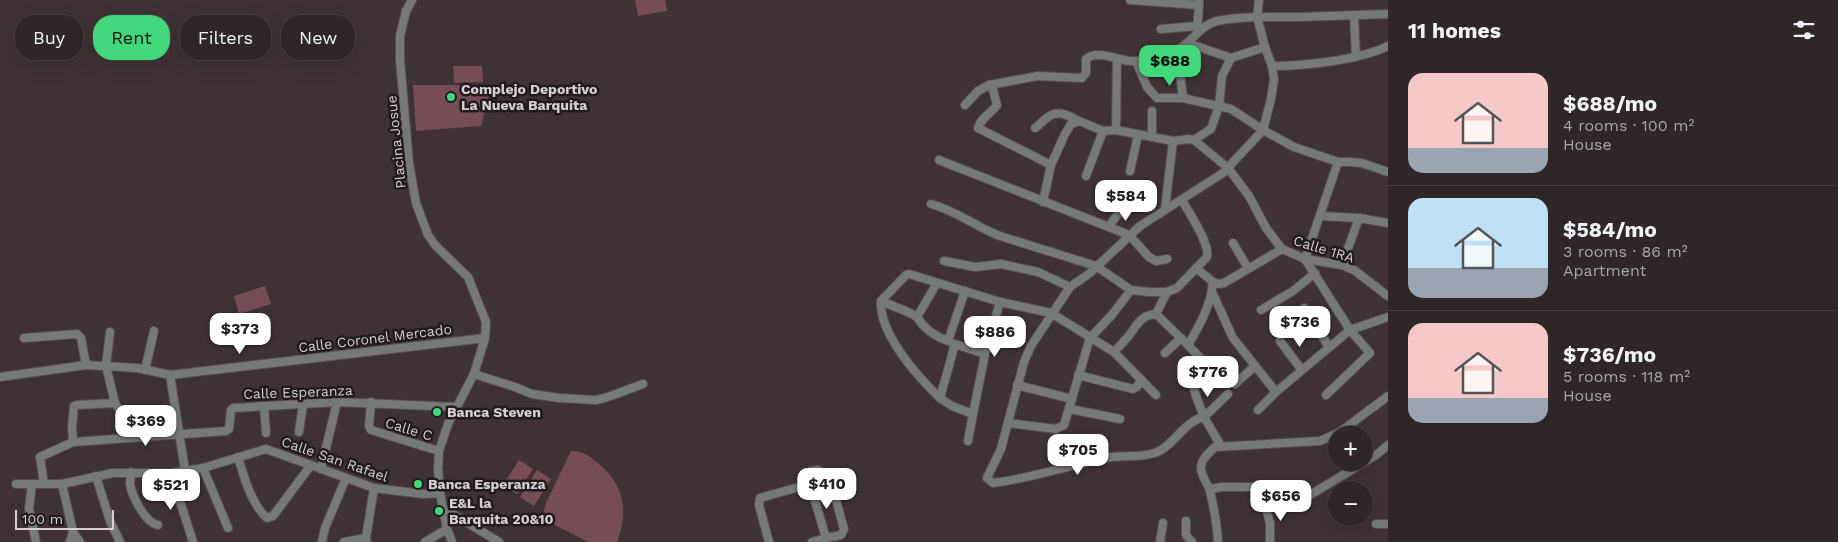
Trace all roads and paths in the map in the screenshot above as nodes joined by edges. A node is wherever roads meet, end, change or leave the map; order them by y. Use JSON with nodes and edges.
{"nodes":[{"id":1,"x":412,"y":0,"type":"edge"},
{"id":2,"x":1130,"y":0,"type":"edge"},
{"id":3,"x":1259,"y":0,"type":"edge"},
{"id":4,"x":1199,"y":3,"type":"edge"},
{"id":5,"x":1354,"y":15,"type":"junction"},
{"id":6,"x":1388,"y":15,"type":"edge"},
{"id":7,"x":1257,"y":17,"type":"junction"},
{"id":8,"x":1388,"y":21,"type":"edge"},
{"id":9,"x":1160,"y":29,"type":"dead end"},
{"id":10,"x":1197,"y":30,"type":"junction"},
{"id":11,"x":1187,"y":43,"type":"junction"},
{"id":12,"x":1388,"y":46,"type":"edge"},
{"id":13,"x":1265,"y":47,"type":"junction"},
{"id":14,"x":1356,"y":56,"type":"junction"},
{"id":15,"x":1231,"y":58,"type":"junction"},
{"id":16,"x":1117,"y":60,"type":"junction"},
{"id":17,"x":1136,"y":61,"type":"junction"},
{"id":18,"x":1272,"y":66,"type":"junction"},
{"id":19,"x":1180,"y":73,"type":"dead end"},
{"id":20,"x":989,"y":85,"type":"junction"},
{"id":21,"x":1183,"y":98,"type":"junction"},
{"id":22,"x":965,"y":106,"type":"dead end"},
{"id":23,"x":1218,"y":106,"type":"junction"},
{"id":24,"x":1152,"y":111,"type":"dead end"},
{"id":25,"x":1079,"y":121,"type":"junction"},
{"id":26,"x":1035,"y":128,"type":"dead end"},
{"id":27,"x":1116,"y":130,"type":"junction"},
{"id":28,"x":1263,"y":130,"type":"junction"},
{"id":29,"x":1103,"y":131,"type":"junction"},
{"id":30,"x":1138,"y":135,"type":"junction"},
{"id":31,"x":1152,"y":137,"type":"junction"},
{"id":32,"x":1194,"y":140,"type":"junction"},
{"id":33,"x":1173,"y":141,"type":"junction"},
{"id":34,"x":939,"y":160,"type":"dead end"},
{"id":35,"x":1338,"y":162,"type":"junction"},
{"id":36,"x":1051,"y":165,"type":"junction"},
{"id":37,"x":1228,"y":168,"type":"junction"},
{"id":38,"x":1130,"y":171,"type":"dead end"},
{"id":39,"x":1388,"y":172,"type":"edge"},
{"id":40,"x":1086,"y":176,"type":"dead end"},
{"id":41,"x":1182,"y":200,"type":"junction"},
{"id":42,"x":1043,"y":202,"type":"junction"},
{"id":43,"x":931,"y":204,"type":"dead end"},
{"id":44,"x":1126,"y":204,"type":"dead end"},
{"id":45,"x":1165,"y":208,"type":"junction"},
{"id":46,"x":1321,"y":216,"type":"junction"},
{"id":47,"x":1359,"y":218,"type":"junction"},
{"id":48,"x":1388,"y":223,"type":"edge"},
{"id":49,"x":1108,"y":227,"type":"junction"},
{"id":50,"x":1129,"y":235,"type":"junction"},
{"id":51,"x":1233,"y":243,"type":"dead end"},
{"id":52,"x":1282,"y":248,"type":"junction"},
{"id":53,"x":1167,"y":259,"type":"dead end"},
{"id":54,"x":1305,"y":259,"type":"junction"},
{"id":55,"x":944,"y":261,"type":"dead end"},
{"id":56,"x":1342,"y":265,"type":"junction"},
{"id":57,"x":1096,"y":266,"type":"junction"},
{"id":58,"x":1196,"y":268,"type":"junction"},
{"id":59,"x":1248,"y":268,"type":"junction"},
{"id":60,"x":1315,"y":273,"type":"junction"},
{"id":61,"x":1213,"y":282,"type":"junction"},
{"id":62,"x":937,"y":283,"type":"junction"},
{"id":63,"x":1070,"y":286,"type":"junction"},
{"id":64,"x":1131,"y":290,"type":"junction"},
{"id":65,"x":965,"y":291,"type":"junction"},
{"id":66,"x":1167,"y":292,"type":"junction"},
{"id":67,"x":1212,"y":292,"type":"junction"},
{"id":68,"x":1388,"y":296,"type":"edge"},
{"id":69,"x":881,"y":301,"type":"junction"},
{"id":70,"x":1000,"y":302,"type":"junction"},
{"id":71,"x":1304,"y":308,"type":"dead end"},
{"id":72,"x":1261,"y":310,"type":"dead end"},
{"id":73,"x":1051,"y":313,"type":"junction"},
{"id":74,"x":1156,"y":314,"type":"junction"},
{"id":75,"x":917,"y":317,"type":"junction"},
{"id":76,"x":1388,"y":317,"type":"edge"},
{"id":77,"x":1350,"y":330,"type":"junction"},
{"id":78,"x":154,"y":331,"type":"dead end"},
{"id":79,"x":110,"y":332,"type":"dead end"},
{"id":80,"x":24,"y":338,"type":"dead end"},
{"id":81,"x":485,"y":338,"type":"junction"},
{"id":82,"x":1090,"y":338,"type":"junction"},
{"id":83,"x":1181,"y":338,"type":"junction"},
{"id":84,"x":1280,"y":341,"type":"dead end"},
{"id":85,"x":952,"y":343,"type":"junction"},
{"id":86,"x":1188,"y":345,"type":"junction"},
{"id":87,"x":1329,"y":347,"type":"junction"},
{"id":88,"x":1114,"y":352,"type":"junction"},
{"id":89,"x":1165,"y":353,"type":"dead end"},
{"id":90,"x":984,"y":354,"type":"junction"},
{"id":91,"x":1204,"y":362,"type":"dead end"},
{"id":92,"x":86,"y":365,"type":"junction"},
{"id":93,"x":106,"y":366,"type":"junction"},
{"id":94,"x":1255,"y":366,"type":"junction"},
{"id":95,"x":1301,"y":369,"type":"junction"},
{"id":96,"x":145,"y":370,"type":"junction"},
{"id":97,"x":474,"y":374,"type":"junction"},
{"id":98,"x":170,"y":375,"type":"junction"},
{"id":99,"x":1078,"y":375,"type":"junction"},
{"id":100,"x":0,"y":377,"type":"edge"},
{"id":101,"x":1141,"y":379,"type":"junction"},
{"id":102,"x":643,"y":384,"type":"dead end"},
{"id":103,"x":1235,"y":384,"type":"dead end"},
{"id":104,"x":1017,"y":385,"type":"junction"},
{"id":105,"x":1193,"y":385,"type":"dead end"},
{"id":106,"x":1276,"y":392,"type":"junction"},
{"id":107,"x":1228,"y":394,"type":"dead end"},
{"id":108,"x":1156,"y":395,"type":"dead end"},
{"id":109,"x":1326,"y":395,"type":"dead end"},
{"id":110,"x":1388,"y":396,"type":"edge"},
{"id":111,"x":940,"y":398,"type":"junction"},
{"id":112,"x":1072,"y":399,"type":"junction"},
{"id":113,"x":337,"y":402,"type":"junction"},
{"id":114,"x":371,"y":402,"type":"junction"},
{"id":115,"x":115,"y":403,"type":"junction"},
{"id":116,"x":303,"y":404,"type":"junction"},
{"id":117,"x":264,"y":406,"type":"junction"},
{"id":118,"x":457,"y":407,"type":"junction"},
{"id":119,"x":1070,"y":409,"type":"junction"},
{"id":120,"x":1258,"y":410,"type":"dead end"},
{"id":121,"x":973,"y":414,"type":"junction"},
{"id":122,"x":1204,"y":417,"type":"junction"},
{"id":123,"x":1120,"y":419,"type":"dead end"},
{"id":124,"x":1008,"y":423,"type":"junction"},
{"id":125,"x":298,"y":432,"type":"dead end"},
{"id":126,"x":266,"y":433,"type":"dead end"},
{"id":127,"x":179,"y":434,"type":"junction"},
{"id":128,"x":135,"y":436,"type":"junction"},
{"id":129,"x":968,"y":441,"type":"dead end"},
{"id":130,"x":73,"y":442,"type":"junction"},
{"id":131,"x":1388,"y":445,"type":"edge"},
{"id":132,"x":1221,"y":446,"type":"junction"},
{"id":133,"x":439,"y":451,"type":"junction"},
{"id":134,"x":238,"y":457,"type":"junction"},
{"id":135,"x":312,"y":465,"type":"junction"},
{"id":136,"x":202,"y":468,"type":"junction"},
{"id":137,"x":322,"y":469,"type":"junction"},
{"id":138,"x":185,"y":470,"type":"junction"},
{"id":139,"x":131,"y":472,"type":"junction"},
{"id":140,"x":171,"y":473,"type":"junction"},
{"id":141,"x":96,"y":476,"type":"junction"},
{"id":142,"x":346,"y":478,"type":"junction"},
{"id":143,"x":16,"y":484,"type":"dead end"},
{"id":144,"x":32,"y":484,"type":"junction"},
{"id":145,"x":44,"y":484,"type":"junction"},
{"id":146,"x":62,"y":484,"type":"junction"},
{"id":147,"x":810,"y":484,"type":"junction"},
{"id":148,"x":374,"y":488,"type":"junction"},
{"id":149,"x":1210,"y":489,"type":"junction"},
{"id":150,"x":440,"y":493,"type":"junction"},
{"id":151,"x":1265,"y":505,"type":"dead end"},
{"id":152,"x":443,"y":508,"type":"junction"},
{"id":153,"x":1186,"y":521,"type":"dead end"},
{"id":154,"x":1163,"y":524,"type":"dead end"},
{"id":155,"x":1376,"y":524,"type":"dead end"},
{"id":156,"x":1388,"y":524,"type":"edge"},
{"id":157,"x":158,"y":525,"type":"dead end"},
{"id":158,"x":228,"y":528,"type":"dead end"},
{"id":159,"x":447,"y":529,"type":"junction"},
{"id":160,"x":73,"y":532,"type":"junction"},
{"id":161,"x":826,"y":538,"type":"junction"},
{"id":162,"x":367,"y":540,"type":"edge"},
{"id":163,"x":36,"y":542,"type":"edge"},
{"id":164,"x":70,"y":542,"type":"edge"},
{"id":165,"x":80,"y":542,"type":"edge"},
{"id":166,"x":120,"y":542,"type":"edge"},
{"id":167,"x":193,"y":542,"type":"edge"},
{"id":168,"x":322,"y":542,"type":"edge"},
{"id":169,"x":344,"y":542,"type":"edge"},
{"id":170,"x":425,"y":542,"type":"edge"},
{"id":171,"x":452,"y":542,"type":"edge"},
{"id":172,"x":499,"y":542,"type":"edge"},
{"id":173,"x":769,"y":542,"type":"edge"},
{"id":174,"x":812,"y":542,"type":"edge"},
{"id":175,"x":1160,"y":542,"type":"edge"},
{"id":176,"x":1192,"y":542,"type":"edge"},
{"id":177,"x":1218,"y":542,"type":"edge"},
{"id":178,"x":1270,"y":542,"type":"edge"}],
"edges":[{"from":1,"to":81,"type":"street","name":"Placina Josue"},
{"from":2,"to":4,"type":"street"},
{"from":3,"to":7,"type":"street"},
{"from":4,"to":10,"type":"street"},
{"from":5,"to":6,"type":"street"},
{"from":5,"to":7,"type":"street"},
{"from":5,"to":14,"type":"street"},
{"from":6,"to":8,"type":"street"},
{"from":7,"to":10,"type":"street"},
{"from":7,"to":13,"type":"street"},
{"from":9,"to":10,"type":"street"},
{"from":10,"to":11,"type":"street"},
{"from":11,"to":15,"type":"street"},
{"from":11,"to":17,"type":"street"},
{"from":12,"to":14,"type":"street"},
{"from":13,"to":15,"type":"street"},
{"from":13,"to":18,"type":"street"},
{"from":14,"to":18,"type":"street"},
{"from":15,"to":23,"type":"street"},
{"from":16,"to":17,"type":"street"},
{"from":16,"to":20,"type":"street"},
{"from":16,"to":27,"type":"street"},
{"from":17,"to":21,"type":"street"},
{"from":18,"to":28,"type":"street"},
{"from":19,"to":21,"type":"street"},
{"from":20,"to":22,"type":"street"},
{"from":20,"to":36,"type":"street"},
{"from":21,"to":23,"type":"street"},
{"from":23,"to":28,"type":"street"},
{"from":23,"to":32,"type":"street"},
{"from":24,"to":31,"type":"street"},
{"from":25,"to":26,"type":"street"},
{"from":25,"to":29,"type":"street"},
{"from":25,"to":36,"type":"street"},
{"from":27,"to":29,"type":"street"},
{"from":27,"to":30,"type":"street"},
{"from":28,"to":35,"type":"street"},
{"from":28,"to":37,"type":"street"},
{"from":29,"to":40,"type":"street"},
{"from":30,"to":31,"type":"street"},
{"from":30,"to":38,"type":"street"},
{"from":31,"to":33,"type":"street"},
{"from":32,"to":33,"type":"street"},
{"from":32,"to":37,"type":"street","name":"Calle 1RA"},
{"from":33,"to":45,"type":"street"},
{"from":34,"to":42,"type":"street"},
{"from":35,"to":39,"type":"street"},
{"from":35,"to":46,"type":"street"},
{"from":36,"to":42,"type":"street"},
{"from":37,"to":41,"type":"street"},
{"from":37,"to":52,"type":"street","name":"Calle 1RA"},
{"from":41,"to":45,"type":"street"},
{"from":41,"to":58,"type":"street"},
{"from":42,"to":49,"type":"street"},
{"from":43,"to":57,"type":"street"},
{"from":44,"to":49,"type":"street"},
{"from":45,"to":50,"type":"street"},
{"from":46,"to":47,"type":"street"},
{"from":46,"to":54,"type":"street"},
{"from":47,"to":48,"type":"street"},
{"from":47,"to":56,"type":"street"},
{"from":49,"to":50,"type":"street"},
{"from":50,"to":53,"type":"street"},
{"from":50,"to":57,"type":"street"},
{"from":51,"to":59,"type":"street"},
{"from":52,"to":54,"type":"street","name":"Calle 1RA"},
{"from":52,"to":59,"type":"street"},
{"from":54,"to":56,"type":"street","name":"Calle 1RA"},
{"from":54,"to":60,"type":"street"},
{"from":55,"to":63,"type":"street"},
{"from":56,"to":68,"type":"street","name":"Calle 1RA"},
{"from":57,"to":63,"type":"street"},
{"from":57,"to":64,"type":"street"},
{"from":58,"to":61,"type":"street"},
{"from":58,"to":66,"type":"street"},
{"from":59,"to":61,"type":"street"},
{"from":60,"to":72,"type":"street"},
{"from":60,"to":77,"type":"street"},
{"from":61,"to":67,"type":"street"},
{"from":62,"to":65,"type":"street"},
{"from":62,"to":69,"type":"street"},
{"from":62,"to":75,"type":"street"},
{"from":63,"to":73,"type":"street"},
{"from":64,"to":66,"type":"street"},
{"from":64,"to":82,"type":"street"},
{"from":65,"to":70,"type":"street"},
{"from":65,"to":85,"type":"street"},
{"from":66,"to":74,"type":"street"},
{"from":67,"to":86,"type":"street"},
{"from":67,"to":94,"type":"street"},
{"from":69,"to":75,"type":"street"},
{"from":69,"to":111,"type":"street"},
{"from":70,"to":73,"type":"street"},
{"from":70,"to":90,"type":"street"},
{"from":71,"to":87,"type":"street"},
{"from":73,"to":82,"type":"street"},
{"from":73,"to":104,"type":"street"},
{"from":74,"to":83,"type":"street"},
{"from":74,"to":88,"type":"street"},
{"from":75,"to":85,"type":"street"},
{"from":76,"to":77,"type":"street"},
{"from":77,"to":87,"type":"street"},
{"from":77,"to":109,"type":"street"},
{"from":78,"to":96,"type":"street"},
{"from":79,"to":93,"type":"street"},
{"from":80,"to":92,"type":"street"},
{"from":81,"to":97,"type":"street","name":"Placina Josue"},
{"from":81,"to":98,"type":"street","name":"Calle Coronel Mercado"},
{"from":82,"to":88,"type":"street"},
{"from":82,"to":99,"type":"street"},
{"from":83,"to":86,"type":"street"},
{"from":83,"to":89,"type":"street"},
{"from":84,"to":95,"type":"street"},
{"from":85,"to":90,"type":"street"},
{"from":85,"to":111,"type":"street"},
{"from":86,"to":91,"type":"street"},
{"from":87,"to":95,"type":"street"},
{"from":88,"to":101,"type":"street"},
{"from":90,"to":121,"type":"street"},
{"from":92,"to":93,"type":"street","name":"Calle Coronel Mercado"},
{"from":92,"to":100,"type":"street","name":"Calle Coronel Mercado"},
{"from":93,"to":96,"type":"street","name":"Calle Coronel Mercado"},
{"from":93,"to":115,"type":"street"},
{"from":94,"to":103,"type":"street"},
{"from":94,"to":106,"type":"street"},
{"from":95,"to":106,"type":"street"},
{"from":96,"to":98,"type":"street","name":"Calle Coronel Mercado"},
{"from":97,"to":102,"type":"street"},
{"from":97,"to":118,"type":"street","name":"Placina Josue"},
{"from":98,"to":127,"type":"street"},
{"from":99,"to":101,"type":"street"},
{"from":99,"to":112,"type":"street"},
{"from":101,"to":108,"type":"street"},
{"from":104,"to":112,"type":"street"},
{"from":104,"to":124,"type":"street"},
{"from":105,"to":122,"type":"street"},
{"from":106,"to":120,"type":"street"},
{"from":107,"to":122,"type":"street"},
{"from":110,"to":132,"type":"street"},
{"from":111,"to":121,"type":"street"},
{"from":112,"to":119,"type":"street"},
{"from":113,"to":114,"type":"street","name":"Calle Esperanza"},
{"from":113,"to":116,"type":"street","name":"Calle Esperanza"},
{"from":113,"to":137,"type":"street"},
{"from":114,"to":118,"type":"street","name":"Calle Esperanza"},
{"from":114,"to":133,"type":"street","name":"Calle C"},
{"from":115,"to":128,"type":"street"},
{"from":115,"to":130,"type":"street"},
{"from":116,"to":117,"type":"street","name":"Calle Esperanza"},
{"from":116,"to":125,"type":"street"},
{"from":117,"to":126,"type":"street"},
{"from":117,"to":127,"type":"street","name":"Calle Esperanza"},
{"from":118,"to":133,"type":"street","name":"Placina Josue"},
{"from":119,"to":123,"type":"street"},
{"from":119,"to":124,"type":"street"},
{"from":121,"to":129,"type":"street"},
{"from":122,"to":124,"type":"street"},
{"from":122,"to":132,"type":"street"},
{"from":127,"to":128,"type":"street","name":"Calle Esperanza"},
{"from":127,"to":138,"type":"street"},
{"from":128,"to":130,"type":"street","name":"Calle Esperanza"},
{"from":130,"to":145,"type":"street","name":"Calle Esperanza"},
{"from":131,"to":149,"type":"street"},
{"from":132,"to":149,"type":"street"},
{"from":133,"to":150,"type":"street","name":"Placina Josue"},
{"from":134,"to":135,"type":"street","name":"Calle San Rafael"},
{"from":134,"to":135,"type":"street"},
{"from":134,"to":136,"type":"street","name":"Calle San Rafael"},
{"from":135,"to":137,"type":"street","name":"Calle San Rafael"},
{"from":136,"to":138,"type":"street","name":"Calle San Rafael"},
{"from":136,"to":158,"type":"street"},
{"from":137,"to":142,"type":"street","name":"Calle San Rafael"},
{"from":138,"to":140,"type":"street","name":"Calle San Rafael"},
{"from":139,"to":140,"type":"street","name":"Calle San Rafael"},
{"from":139,"to":141,"type":"street","name":"Calle San Rafael"},
{"from":139,"to":157,"type":"street"},
{"from":140,"to":167,"type":"street"},
{"from":141,"to":146,"type":"street","name":"Calle San Rafael"},
{"from":141,"to":166,"type":"street"},
{"from":142,"to":148,"type":"street","name":"Calle San Rafael"},
{"from":142,"to":168,"type":"street"},
{"from":143,"to":144,"type":"street","name":"Calle San Rafael"},
{"from":144,"to":145,"type":"street","name":"Calle San Rafael"},
{"from":144,"to":163,"type":"street"},
{"from":145,"to":146,"type":"street","name":"Calle San Rafael"},
{"from":146,"to":160,"type":"street"},
{"from":147,"to":161,"type":"street"},
{"from":147,"to":161,"type":"street"},
{"from":147,"to":173,"type":"street"},
{"from":148,"to":150,"type":"street","name":"Calle San Rafael"},
{"from":148,"to":162,"type":"street"},
{"from":149,"to":177,"type":"street"},
{"from":150,"to":152,"type":"street","name":"Placina Josue"},
{"from":151,"to":178,"type":"street"},
{"from":152,"to":159,"type":"street","name":"Placina Josue"},
{"from":152,"to":172,"type":"street"},
{"from":153,"to":176,"type":"street"},
{"from":154,"to":175,"type":"street"},
{"from":155,"to":156,"type":"street"},
{"from":159,"to":170,"type":"street"},
{"from":159,"to":171,"type":"street","name":"Placina Josue"},
{"from":160,"to":164,"type":"street"},
{"from":160,"to":165,"type":"street"},
{"from":161,"to":174,"type":"street"},
{"from":162,"to":169,"type":"street"}]}
